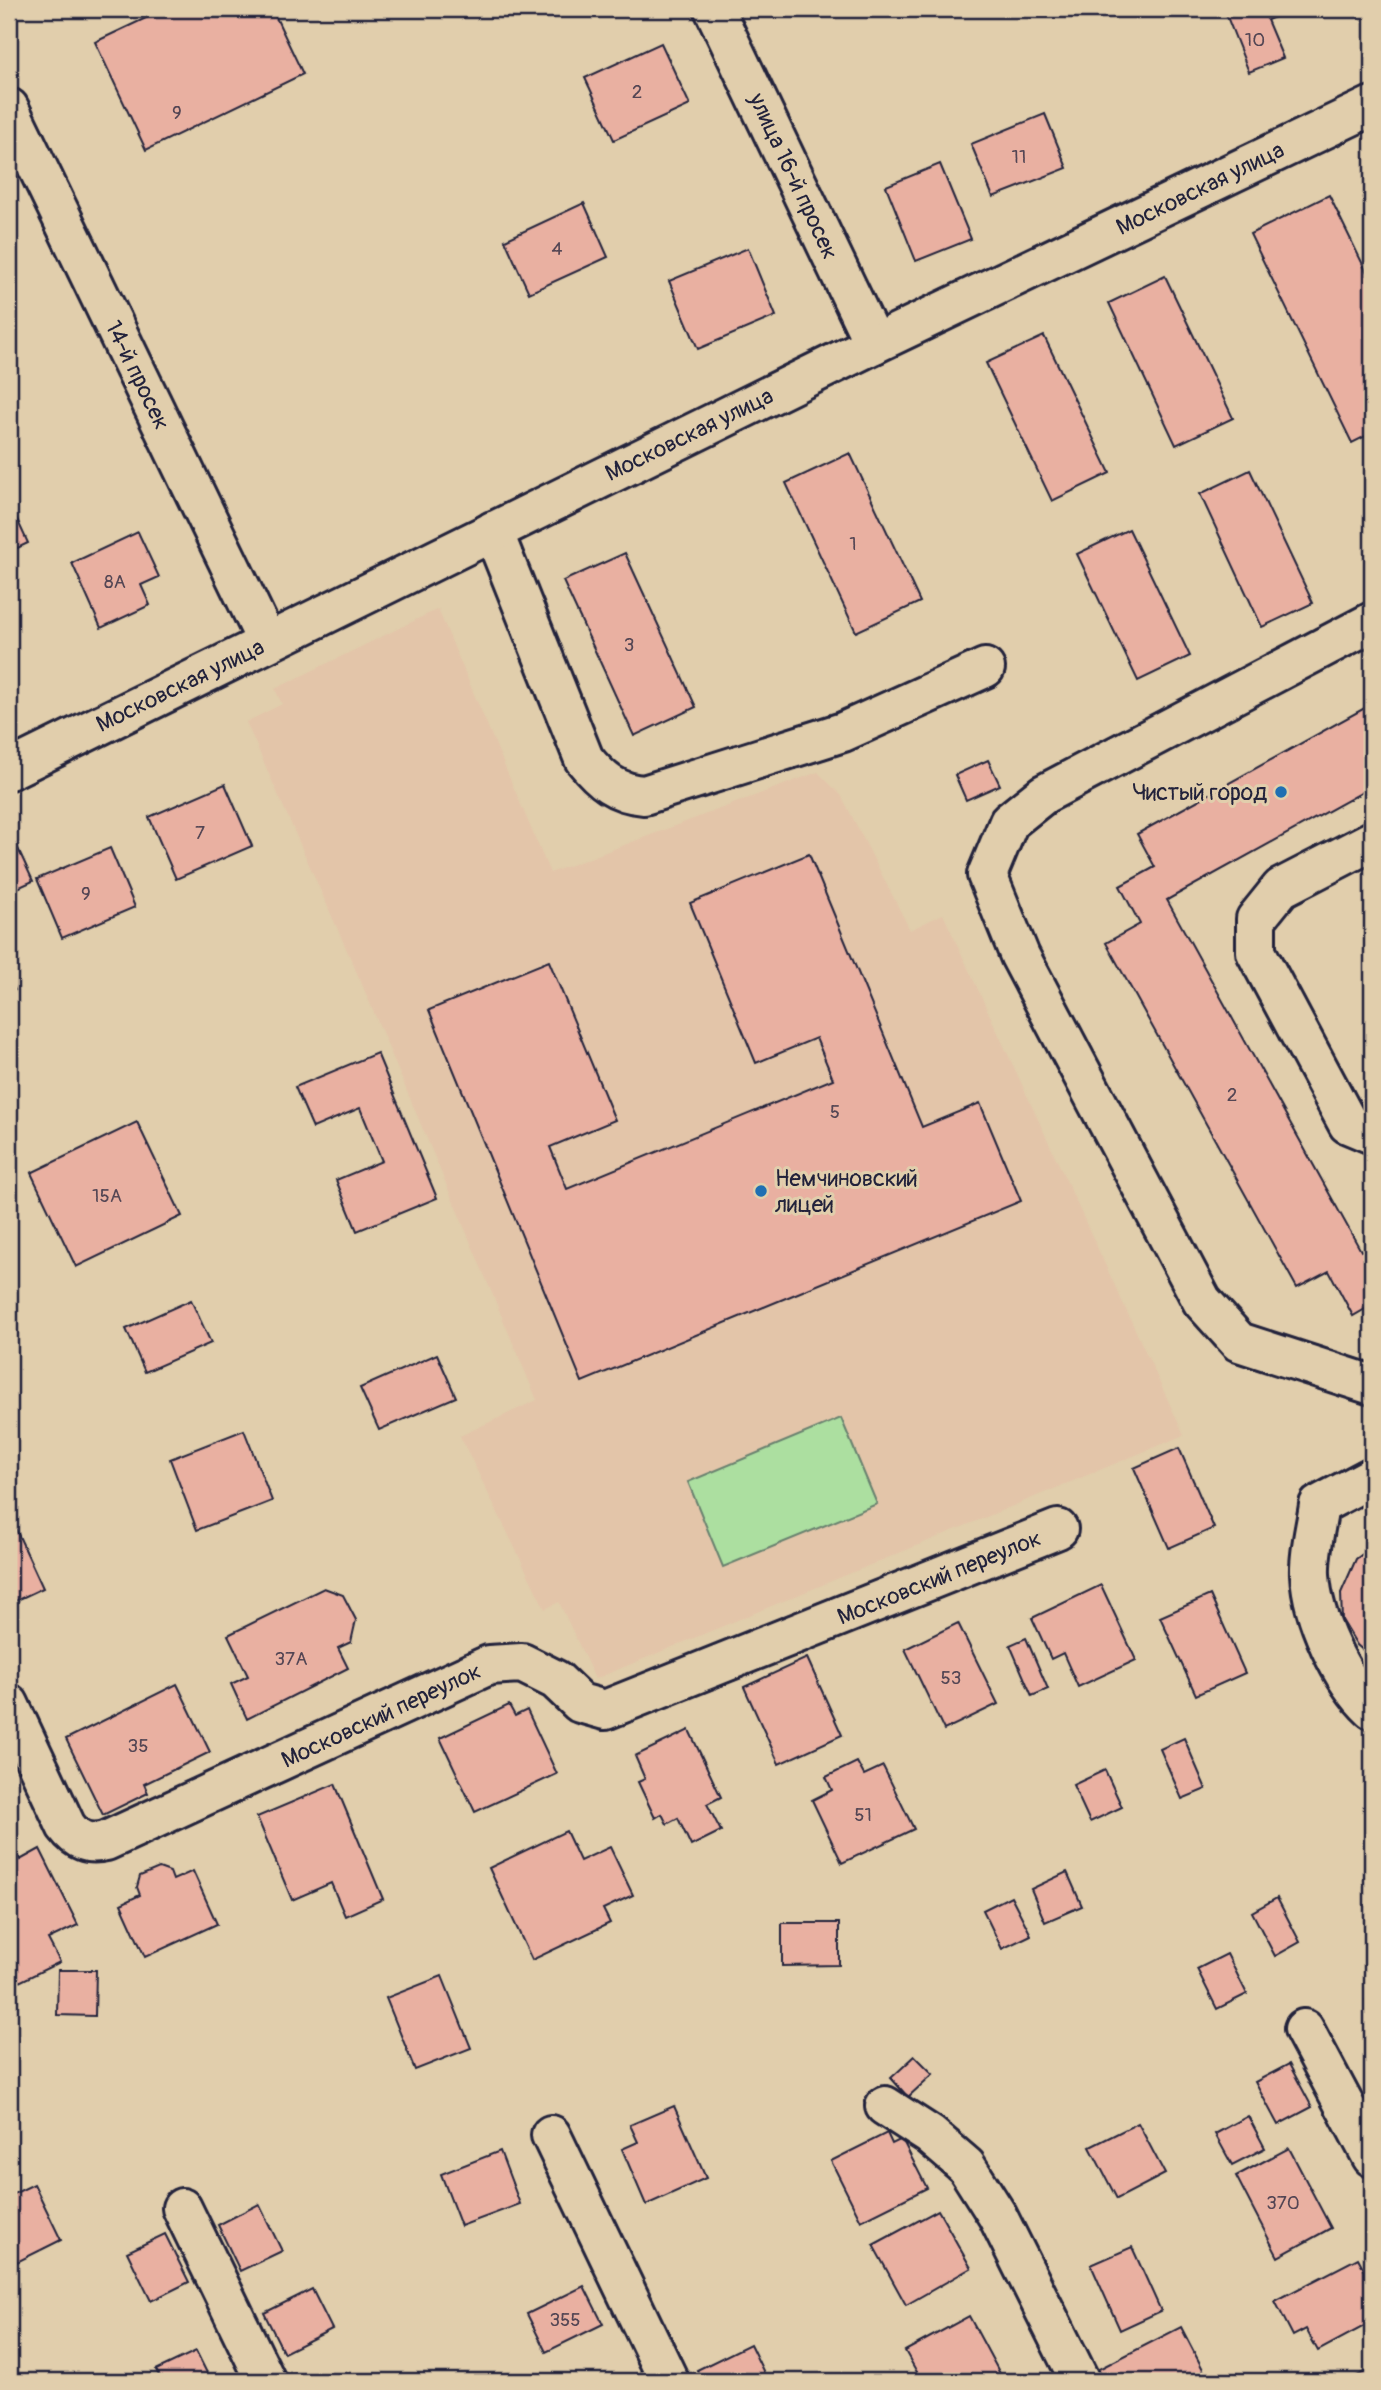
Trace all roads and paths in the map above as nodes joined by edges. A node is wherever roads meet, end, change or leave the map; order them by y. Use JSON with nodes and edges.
{"nodes":[{"id":1,"x":714,"y":9,"type":"edge"},
{"id":2,"x":1372,"y":106,"type":"edge"},
{"id":3,"x":9,"y":107,"type":"edge"},
{"id":4,"x":874,"y":344,"type":"junction"},
{"id":5,"x":493,"y":531,"type":"junction"},
{"id":6,"x":1372,"y":622,"type":"edge"},
{"id":7,"x":267,"y":642,"type":"junction"},
{"id":8,"x":985,"y":668,"type":"dead end"},
{"id":9,"x":9,"y":770,"type":"edge"},
{"id":10,"x":1372,"y":841,"type":"edge"},
{"id":11,"x":1372,"y":1133,"type":"edge"},
{"id":12,"x":1372,"y":1385,"type":"edge"},
{"id":13,"x":1372,"y":1477,"type":"edge"},
{"id":14,"x":1058,"y":1529,"type":"dead end"},
{"id":15,"x":9,"y":1704,"type":"edge"},
{"id":16,"x":1372,"y":1709,"type":"edge"},
{"id":17,"x":1304,"y":2029,"type":"dead end"},
{"id":18,"x":885,"y":2106,"type":"dead end"},
{"id":19,"x":551,"y":2135,"type":"dead end"},
{"id":20,"x":1372,"y":2157,"type":"edge"},
{"id":21,"x":182,"y":2207,"type":"dead end"},
{"id":22,"x":267,"y":2381,"type":"edge"},
{"id":23,"x":669,"y":2381,"type":"edge"},
{"id":24,"x":1080,"y":2381,"type":"edge"}],
"edges":[{"from":1,"to":4,"type":"street","name":"улица 16-й просек"},
{"from":2,"to":4,"type":"street","name":"Московская улица"},
{"from":3,"to":7,"type":"street","name":"14-й просек"},
{"from":4,"to":5,"type":"street","name":"Московская улица"},
{"from":5,"to":7,"type":"street","name":"Московская улица"},
{"from":5,"to":8,"type":"street"},
{"from":6,"to":12,"type":"street"},
{"from":7,"to":9,"type":"street","name":"Московская улица"},
{"from":10,"to":11,"type":"street"},
{"from":13,"to":16,"type":"street"},
{"from":14,"to":15,"type":"street","name":"Московский переулок"},
{"from":17,"to":20,"type":"street"},
{"from":18,"to":24,"type":"street"},
{"from":19,"to":23,"type":"street"},
{"from":21,"to":22,"type":"street"}]}
